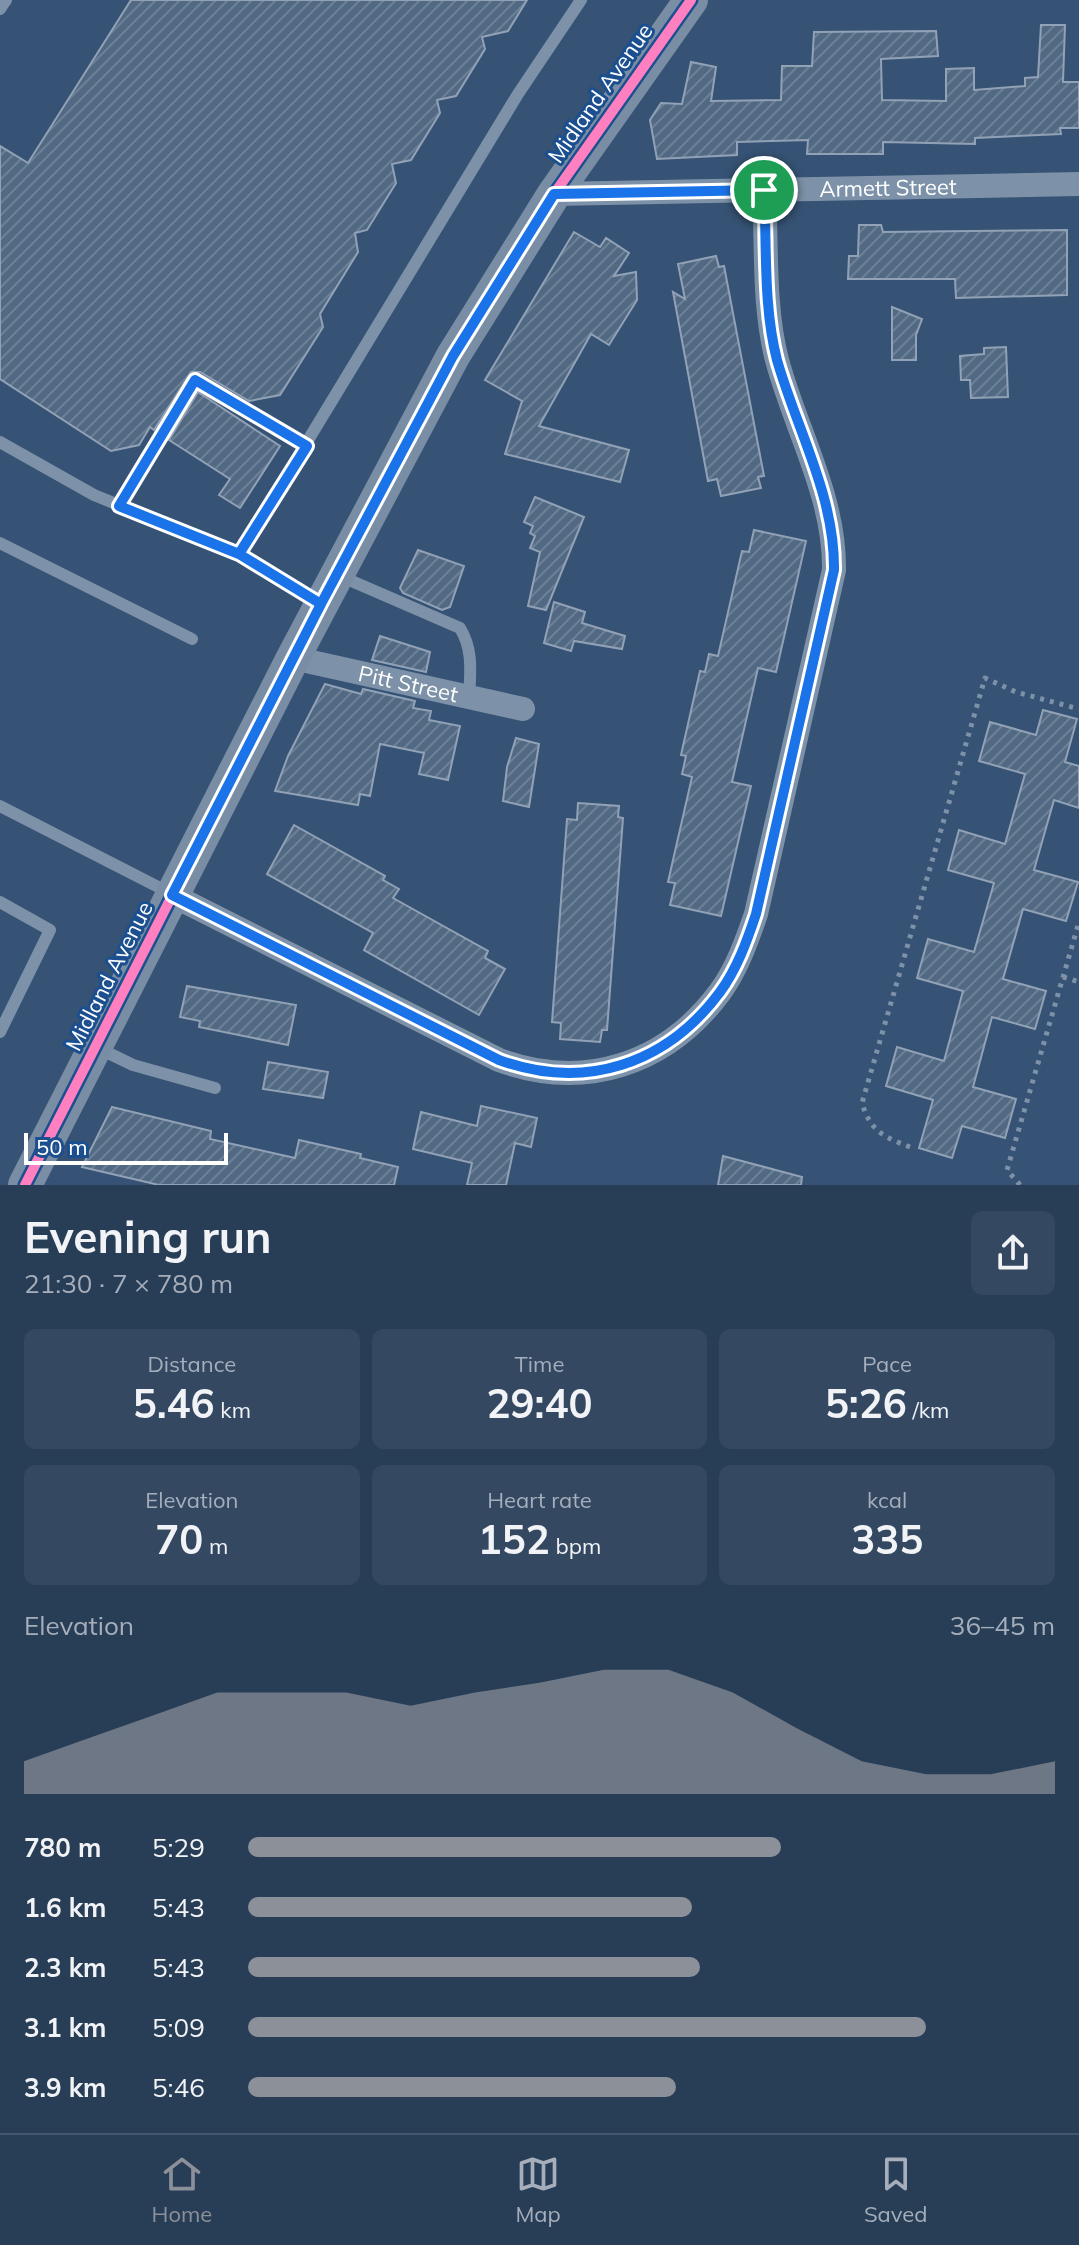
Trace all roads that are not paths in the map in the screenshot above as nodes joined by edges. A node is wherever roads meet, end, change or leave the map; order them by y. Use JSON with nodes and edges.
{"nodes":[{"id":1,"x":6,"y":0,"type":"edge"},
{"id":2,"x":581,"y":0,"type":"edge"},
{"id":3,"x":691,"y":0,"type":"edge"},
{"id":4,"x":0,"y":9,"type":"edge"},
{"id":5,"x":1079,"y":184,"type":"edge"},
{"id":6,"x":764,"y":190,"type":"junction"},
{"id":7,"x":554,"y":194,"type":"junction"},
{"id":8,"x":0,"y":442,"type":"edge"},
{"id":9,"x":307,"y":446,"type":"junction"},
{"id":10,"x":119,"y":506,"type":"junction"},
{"id":11,"x":0,"y":543,"type":"edge"},
{"id":12,"x":239,"y":554,"type":"junction"},
{"id":13,"x":328,"y":589,"type":"junction"},
{"id":14,"x":192,"y":639,"type":"dead end"},
{"id":15,"x":293,"y":658,"type":"junction"},
{"id":16,"x":469,"y":700,"type":"junction"},
{"id":17,"x":523,"y":709,"type":"dead end"},
{"id":18,"x":0,"y":806,"type":"edge"},
{"id":19,"x":172,"y":895,"type":"junction"},
{"id":20,"x":0,"y":902,"type":"edge"},
{"id":21,"x":0,"y":1032,"type":"edge"},
{"id":22,"x":95,"y":1047,"type":"junction"},
{"id":23,"x":215,"y":1088,"type":"dead end"},
{"id":24,"x":25,"y":1185,"type":"edge"}],
"edges":[{"from":1,"to":4,"type":"lane"},
{"from":2,"to":9,"type":"lane"},
{"from":3,"to":7,"type":"street","name":"Midland Avenue"},
{"from":5,"to":6,"type":"street","name":"Armett Street"},
{"from":6,"to":7,"type":"street","name":"Armett Street"},
{"from":6,"to":19,"type":"street"},
{"from":7,"to":13,"type":"street","name":"Midland Avenue"},
{"from":8,"to":10,"type":"lane"},
{"from":9,"to":10,"type":"lane"},
{"from":9,"to":12,"type":"lane"},
{"from":10,"to":12,"type":"lane"},
{"from":11,"to":14,"type":"lane"},
{"from":12,"to":13,"type":"lane"},
{"from":13,"to":15,"type":"street","name":"Midland Avenue"},
{"from":13,"to":16,"type":"lane"},
{"from":15,"to":16,"type":"street","name":"Pitt Street"},
{"from":15,"to":19,"type":"street","name":"Midland Avenue"},
{"from":16,"to":17,"type":"street","name":"Pitt Street"},
{"from":18,"to":19,"type":"lane"},
{"from":19,"to":22,"type":"street","name":"Midland Avenue"},
{"from":20,"to":21,"type":"lane"},
{"from":22,"to":23,"type":"lane"},
{"from":22,"to":24,"type":"street","name":"Midland Avenue"}]}
